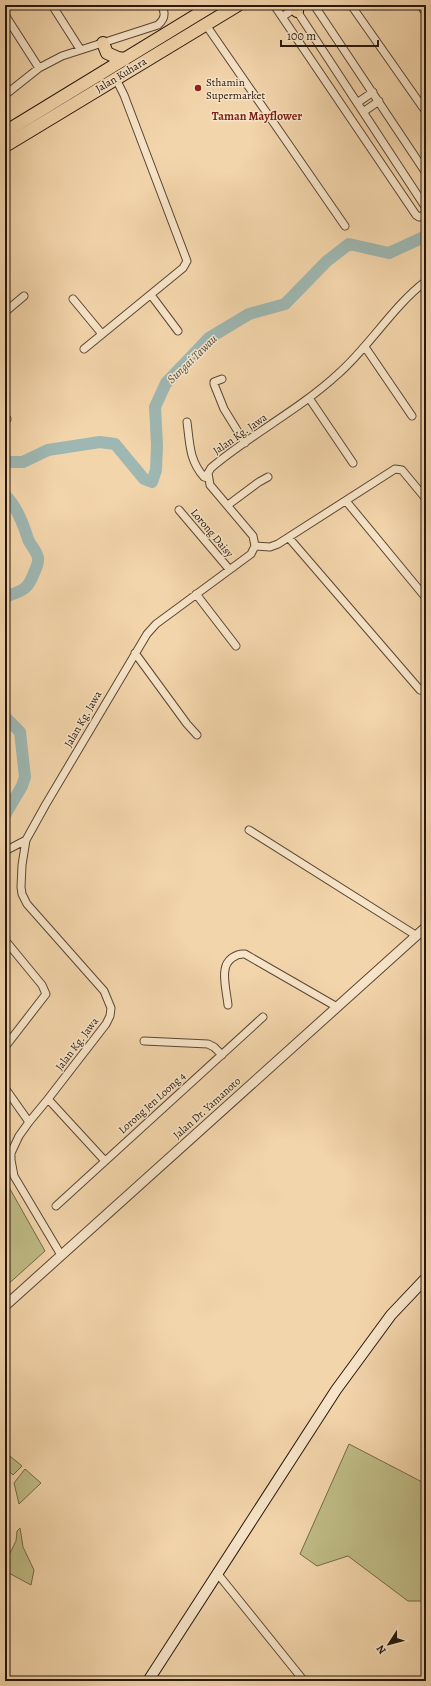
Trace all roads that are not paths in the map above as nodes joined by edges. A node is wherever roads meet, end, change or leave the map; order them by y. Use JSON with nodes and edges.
{"nodes":[{"id":1,"x":52,"y":5,"type":"edge"},
{"id":2,"x":161,"y":5,"type":"edge"},
{"id":3,"x":213,"y":5,"type":"edge"},
{"id":4,"x":238,"y":5,"type":"edge"},
{"id":5,"x":274,"y":5,"type":"edge"},
{"id":6,"x":314,"y":5,"type":"edge"},
{"id":7,"x":351,"y":5,"type":"edge"},
{"id":8,"x":420,"y":5,"type":"edge"},
{"id":9,"x":295,"y":7,"type":"edge"},
{"id":10,"x":426,"y":13,"type":"edge"},
{"id":11,"x":5,"y":15,"type":"edge"},
{"id":12,"x":282,"y":17,"type":"junction"},
{"id":13,"x":206,"y":25,"type":"junction"},
{"id":14,"x":102,"y":43,"type":"junction"},
{"id":15,"x":80,"y":49,"type":"junction"},
{"id":16,"x":125,"y":58,"type":"junction"},
{"id":17,"x":39,"y":68,"type":"junction"},
{"id":18,"x":111,"y":81,"type":"junction"},
{"id":19,"x":373,"y":92,"type":"junction"},
{"id":20,"x":5,"y":95,"type":"edge"},
{"id":21,"x":379,"y":101,"type":"junction"},
{"id":22,"x":357,"y":103,"type":"junction"},
{"id":23,"x":363,"y":112,"type":"junction"},
{"id":24,"x":426,"y":112,"type":"edge"},
{"id":25,"x":5,"y":132,"type":"edge"},
{"id":26,"x":18,"y":138,"type":"junction"},
{"id":27,"x":5,"y":142,"type":"edge"},
{"id":28,"x":5,"y":146,"type":"edge"},
{"id":29,"x":386,"y":147,"type":"junction"},
{"id":30,"x":375,"y":155,"type":"junction"},
{"id":31,"x":426,"y":173,"type":"edge"},
{"id":32,"x":426,"y":208,"type":"edge"},
{"id":33,"x":426,"y":214,"type":"edge"},
{"id":34,"x":344,"y":226,"type":"dead end"},
{"id":35,"x":426,"y":281,"type":"edge"},
{"id":36,"x":151,"y":295,"type":"junction"},
{"id":37,"x":24,"y":296,"type":"dead end"},
{"id":38,"x":73,"y":299,"type":"dead end"},
{"id":39,"x":5,"y":312,"type":"edge"},
{"id":40,"x":178,"y":331,"type":"dead end"},
{"id":41,"x":102,"y":334,"type":"junction"},
{"id":42,"x":365,"y":347,"type":"junction"},
{"id":43,"x":84,"y":348,"type":"dead end"},
{"id":44,"x":222,"y":379,"type":"dead end"},
{"id":45,"x":309,"y":398,"type":"junction"},
{"id":46,"x":412,"y":416,"type":"dead end"},
{"id":47,"x":187,"y":422,"type":"dead end"},
{"id":48,"x":245,"y":443,"type":"junction"},
{"id":49,"x":352,"y":463,"type":"dead end"},
{"id":50,"x":268,"y":477,"type":"dead end"},
{"id":51,"x":208,"y":478,"type":"junction"},
{"id":52,"x":426,"y":499,"type":"edge"},
{"id":53,"x":346,"y":501,"type":"junction"},
{"id":54,"x":228,"y":505,"type":"junction"},
{"id":55,"x":179,"y":510,"type":"dead end"},
{"id":56,"x":290,"y":538,"type":"junction"},
{"id":57,"x":254,"y":546,"type":"junction"},
{"id":58,"x":229,"y":569,"type":"junction"},
{"id":59,"x":196,"y":594,"type":"junction"},
{"id":60,"x":426,"y":598,"type":"edge"},
{"id":61,"x":236,"y":646,"type":"dead end"},
{"id":62,"x":135,"y":653,"type":"junction"},
{"id":63,"x":420,"y":690,"type":"dead end"},
{"id":64,"x":198,"y":735,"type":"dead end"},
{"id":65,"x":249,"y":830,"type":"dead end"},
{"id":66,"x":26,"y":840,"type":"junction"},
{"id":67,"x":5,"y":851,"type":"edge"},
{"id":68,"x":426,"y":927,"type":"edge"},
{"id":69,"x":417,"y":936,"type":"junction"},
{"id":70,"x":5,"y":940,"type":"edge"},
{"id":71,"x":228,"y":1005,"type":"dead end"},
{"id":72,"x":337,"y":1008,"type":"junction"},
{"id":73,"x":263,"y":1017,"type":"dead end"},
{"id":74,"x":144,"y":1041,"type":"dead end"},
{"id":75,"x":5,"y":1047,"type":"edge"},
{"id":76,"x":222,"y":1055,"type":"junction"},
{"id":77,"x":5,"y":1088,"type":"edge"},
{"id":78,"x":48,"y":1099,"type":"junction"},
{"id":79,"x":29,"y":1122,"type":"junction"},
{"id":80,"x":105,"y":1161,"type":"junction"},
{"id":81,"x":56,"y":1206,"type":"dead end"},
{"id":82,"x":61,"y":1255,"type":"junction"},
{"id":83,"x":426,"y":1278,"type":"edge"},
{"id":84,"x":5,"y":1306,"type":"edge"},
{"id":85,"x":217,"y":1573,"type":"junction"},
{"id":86,"x":148,"y":1681,"type":"edge"},
{"id":87,"x":304,"y":1681,"type":"edge"}],
"edges":[{"from":1,"to":15,"type":"street"},
{"from":2,"to":14,"type":"street"},
{"from":3,"to":16,"type":"main road","name":"Jalan Kuhara"},
{"from":4,"to":13,"type":"main road","name":"Jalan Kuhara"},
{"from":5,"to":12,"type":"street"},
{"from":6,"to":19,"type":"street"},
{"from":7,"to":24,"type":"street"},
{"from":8,"to":10,"type":"street"},
{"from":9,"to":12,"type":"street"},
{"from":9,"to":22,"type":"street"},
{"from":11,"to":17,"type":"street"},
{"from":12,"to":30,"type":"street"},
{"from":13,"to":18,"type":"main road","name":"Jalan Kuhara"},
{"from":13,"to":34,"type":"street"},
{"from":14,"to":15,"type":"street"},
{"from":14,"to":16,"type":"main road"},
{"from":15,"to":17,"type":"street"},
{"from":16,"to":25,"type":"main road","name":"Jalan Kuhara"},
{"from":17,"to":20,"type":"street"},
{"from":18,"to":26,"type":"main road","name":"Jalan Kuhara"},
{"from":18,"to":36,"type":"street"},
{"from":19,"to":21,"type":"street"},
{"from":19,"to":22,"type":"street"},
{"from":21,"to":23,"type":"street"},
{"from":21,"to":31,"type":"street"},
{"from":22,"to":23,"type":"street"},
{"from":23,"to":29,"type":"street"},
{"from":26,"to":27,"type":"street"},
{"from":26,"to":28,"type":"main road","name":"Jalan Kuhara"},
{"from":29,"to":30,"type":"street"},
{"from":29,"to":32,"type":"street"},
{"from":30,"to":33,"type":"street"},
{"from":35,"to":42,"type":"street","name":"Jalan Kg. Jawa"},
{"from":36,"to":40,"type":"street"},
{"from":36,"to":41,"type":"street"},
{"from":37,"to":39,"type":"street"},
{"from":38,"to":41,"type":"street"},
{"from":41,"to":43,"type":"street"},
{"from":42,"to":45,"type":"street","name":"Jalan Kg. Jawa"},
{"from":42,"to":46,"type":"street"},
{"from":44,"to":48,"type":"street"},
{"from":45,"to":48,"type":"street","name":"Jalan Kg. Jawa"},
{"from":45,"to":49,"type":"street"},
{"from":47,"to":51,"type":"street"},
{"from":48,"to":51,"type":"street","name":"Jalan Kg. Jawa"},
{"from":50,"to":54,"type":"street"},
{"from":51,"to":54,"type":"street"},
{"from":52,"to":53,"type":"street"},
{"from":53,"to":56,"type":"street"},
{"from":53,"to":60,"type":"street"},
{"from":54,"to":57,"type":"street"},
{"from":55,"to":58,"type":"street","name":"Lorong Daisy"},
{"from":56,"to":57,"type":"street"},
{"from":56,"to":63,"type":"street"},
{"from":57,"to":58,"type":"street","name":"Jalan Kg. Jawa"},
{"from":58,"to":59,"type":"street","name":"Jalan Kg. Jawa"},
{"from":59,"to":61,"type":"street"},
{"from":59,"to":62,"type":"street","name":"Jalan Kg. Jawa"},
{"from":62,"to":64,"type":"street"},
{"from":62,"to":66,"type":"street","name":"Jalan Kg. Jawa"},
{"from":65,"to":69,"type":"street"},
{"from":66,"to":67,"type":"street"},
{"from":66,"to":78,"type":"street","name":"Jalan Kg. Jawa"},
{"from":68,"to":69,"type":"street","name":"Jalan Dr. Yamanoto"},
{"from":69,"to":72,"type":"street","name":"Jalan Dr. Yamanoto"},
{"from":70,"to":75,"type":"street"},
{"from":71,"to":72,"type":"street"},
{"from":72,"to":82,"type":"street","name":"Jalan Dr. Yamanoto"},
{"from":73,"to":76,"type":"street","name":"Lorong Jen Loong 4"},
{"from":74,"to":76,"type":"street"},
{"from":76,"to":80,"type":"street","name":"Lorong Jen Loong 4"},
{"from":77,"to":79,"type":"street"},
{"from":78,"to":79,"type":"street","name":"Jalan Kg. Jawa"},
{"from":78,"to":80,"type":"street"},
{"from":79,"to":82,"type":"street","name":"Jalan Kg. Jawa"},
{"from":80,"to":81,"type":"street","name":"Lorong Jen Loong 4"},
{"from":82,"to":84,"type":"street","name":"Jalan Dr. Yamanoto"},
{"from":83,"to":85,"type":"main road"},
{"from":85,"to":86,"type":"main road"},
{"from":85,"to":87,"type":"street"}]}
